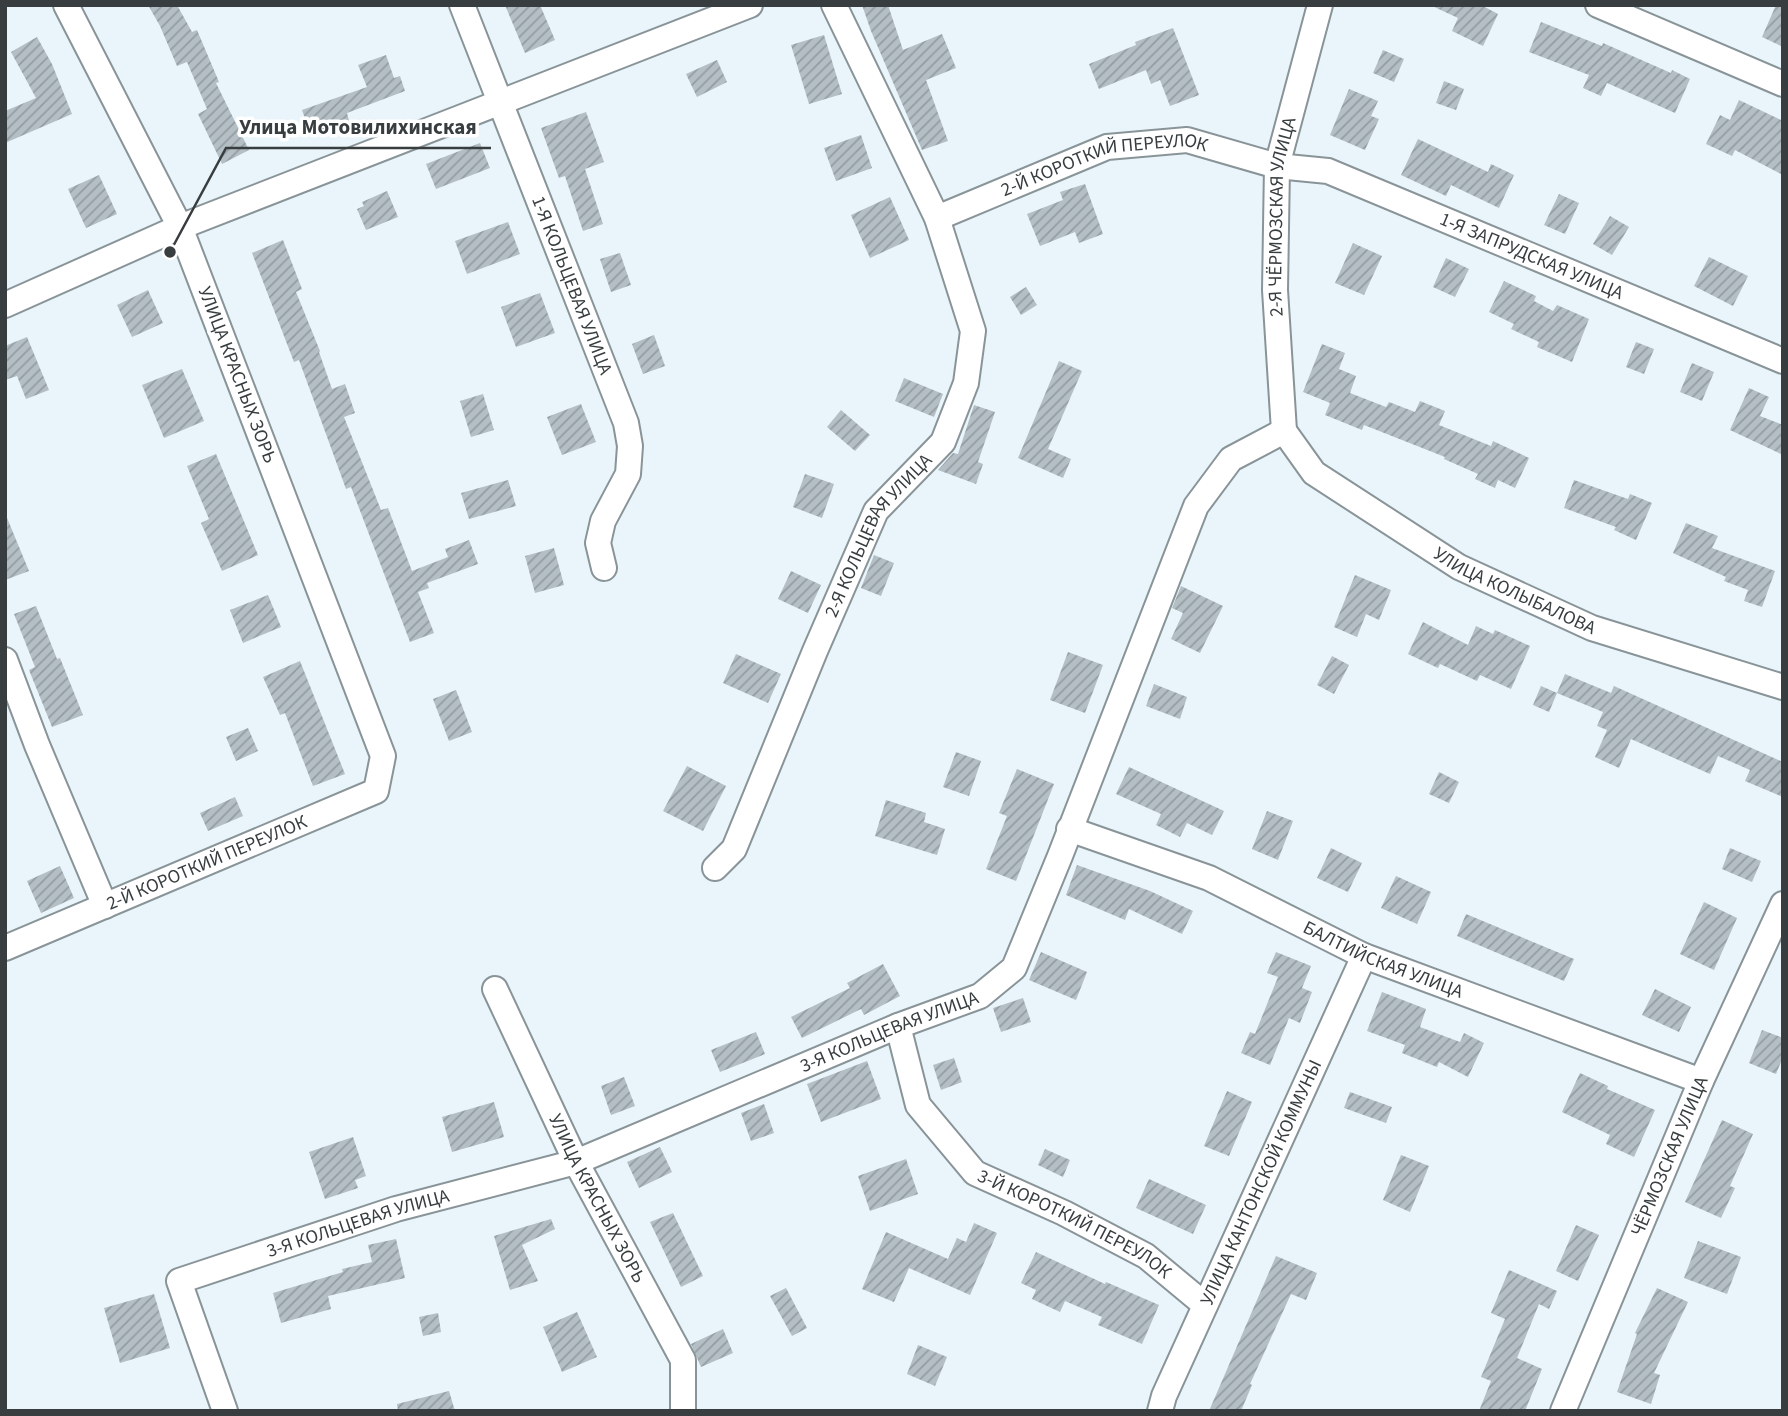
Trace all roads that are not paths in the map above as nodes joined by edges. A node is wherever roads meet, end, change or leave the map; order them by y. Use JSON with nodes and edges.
{"nodes":[{"id":1,"x":66,"y":5,"type":"edge"},
{"id":2,"x":462,"y":5,"type":"edge"},
{"id":3,"x":750,"y":5,"type":"edge"},
{"id":4,"x":834,"y":5,"type":"edge"},
{"id":5,"x":1320,"y":5,"type":"edge"},
{"id":6,"x":1598,"y":5,"type":"edge"},
{"id":7,"x":1783,"y":84,"type":"edge"},
{"id":8,"x":500,"y":102,"type":"junction"},
{"id":9,"x":1277,"y":166,"type":"junction"},
{"id":10,"x":937,"y":218,"type":"junction"},
{"id":11,"x":180,"y":227,"type":"junction"},
{"id":12,"x":5,"y":305,"type":"edge"},
{"id":13,"x":1783,"y":361,"type":"edge"},
{"id":14,"x":1284,"y":431,"type":"junction"},
{"id":15,"x":604,"y":568,"type":"dead end"},
{"id":16,"x":5,"y":660,"type":"edge"},
{"id":17,"x":1783,"y":687,"type":"edge"},
{"id":18,"x":383,"y":756,"type":"joint"},
{"id":19,"x":1069,"y":829,"type":"junction"},
{"id":20,"x":715,"y":868,"type":"dead end"},
{"id":21,"x":1783,"y":904,"type":"edge"},
{"id":22,"x":105,"y":906,"type":"junction"},
{"id":23,"x":5,"y":948,"type":"edge"},
{"id":24,"x":1364,"y":956,"type":"junction"},
{"id":25,"x":495,"y":989,"type":"dead end"},
{"id":26,"x":898,"y":1026,"type":"junction"},
{"id":27,"x":1701,"y":1081,"type":"junction"},
{"id":28,"x":576,"y":1162,"type":"junction"},
{"id":29,"x":1205,"y":1305,"type":"junction"},
{"id":30,"x":225,"y":1411,"type":"edge"},
{"id":31,"x":683,"y":1411,"type":"edge"},
{"id":32,"x":1160,"y":1411,"type":"edge"},
{"id":33,"x":1563,"y":1411,"type":"edge"}],
"edges":[{"from":1,"to":11,"type":"street","name":"УЛИЦА КРАСНЫХ ЗОРЬ"},
{"from":2,"to":8,"type":"street","name":"1-Я КОЛЬЦЕВАЯ УЛИЦА"},
{"from":3,"to":8,"type":"street"},
{"from":4,"to":10,"type":"street","name":"2-Я КОЛЬЦЕВАЯ УЛИЦА"},
{"from":5,"to":9,"type":"street","name":"2-Я ЧЁРМОЗСКАЯ УЛИЦА"},
{"from":6,"to":7,"type":"street"},
{"from":8,"to":11,"type":"street"},
{"from":8,"to":15,"type":"street","name":"1-Я КОЛЬЦЕВАЯ УЛИЦА"},
{"from":9,"to":10,"type":"street","name":"2-Й КОРОТКИЙ ПЕРЕУЛОК"},
{"from":9,"to":13,"type":"street","name":"1-Я ЗАПРУДСКАЯ УЛИЦА"},
{"from":9,"to":14,"type":"street","name":"2-Я ЧЁРМОЗСКАЯ УЛИЦА"},
{"from":10,"to":20,"type":"street","name":"2-Я КОЛЬЦЕВАЯ УЛИЦА"},
{"from":11,"to":12,"type":"street"},
{"from":11,"to":18,"type":"street","name":"УЛИЦА КРАСНЫХ ЗОРЬ"},
{"from":14,"to":17,"type":"street","name":"УЛИЦА КОЛЫБАЛОВА"},
{"from":14,"to":19,"type":"street","name":"3-Я КОЛЬЦЕВАЯ УЛИЦА"},
{"from":16,"to":22,"type":"street"},
{"from":18,"to":22,"type":"street","name":"2-Й КОРОТКИЙ ПЕРЕУЛОК"},
{"from":19,"to":24,"type":"street","name":"БАЛТИЙСКАЯ УЛИЦА"},
{"from":19,"to":26,"type":"street","name":"3-Я КОЛЬЦЕВАЯ УЛИЦА"},
{"from":21,"to":27,"type":"street","name":"ЧЁРМОЗСКАЯ УЛИЦА"},
{"from":22,"to":23,"type":"street","name":"2-Й КОРОТКИЙ ПЕРЕУЛОК"},
{"from":24,"to":27,"type":"street","name":"БАЛТИЙСКАЯ УЛИЦА"},
{"from":24,"to":29,"type":"street","name":"УЛИЦА КАНТОНСКОЙ КОММУНЫ"},
{"from":25,"to":28,"type":"street","name":"УЛИЦА КРАСНЫХ ЗОРЬ"},
{"from":26,"to":28,"type":"street","name":"3-Я КОЛЬЦЕВАЯ УЛИЦА"},
{"from":26,"to":29,"type":"street","name":"3-Й КОРОТКИЙ ПЕРЕУЛОК"},
{"from":27,"to":33,"type":"street","name":"ЧЁРМОЗСКАЯ УЛИЦА"},
{"from":28,"to":30,"type":"street","name":"3-Я КОЛЬЦЕВАЯ УЛИЦА"},
{"from":28,"to":31,"type":"street","name":"УЛИЦА КРАСНЫХ ЗОРЬ"},
{"from":29,"to":32,"type":"street","name":"УЛИЦА КАНТОНСКОЙ КОММУНЫ"}]}
